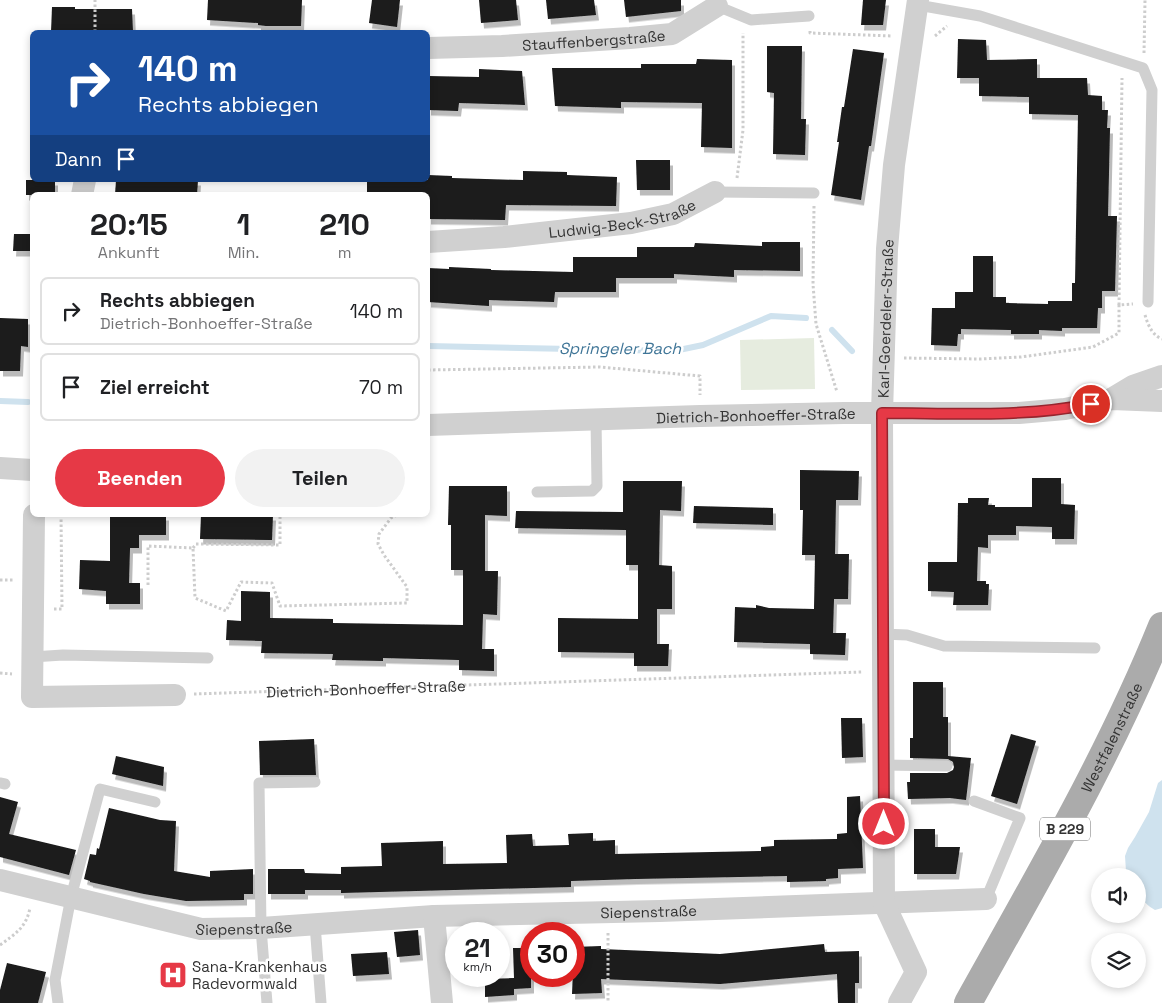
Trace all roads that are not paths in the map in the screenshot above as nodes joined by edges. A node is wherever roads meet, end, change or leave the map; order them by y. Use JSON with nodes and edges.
{"nodes":[{"id":1,"x":918,"y":2,"type":"edge"},
{"id":2,"x":717,"y":6,"type":"joint"},
{"id":3,"x":809,"y":16,"type":"road end"},
{"id":4,"x":430,"y":48,"type":"edge"},
{"id":5,"x":715,"y":192,"type":"joint"},
{"id":6,"x":814,"y":193,"type":"road end"},
{"id":7,"x":430,"y":242,"type":"edge"},
{"id":8,"x":1146,"y":306,"type":"road end"},
{"id":9,"x":1162,"y":376,"type":"edge"},
{"id":10,"x":1112,"y":398,"type":"junction"},
{"id":11,"x":1162,"y":402,"type":"edge"},
{"id":12,"x":882,"y":413,"type":"junction"},
{"id":13,"x":596,"y":419,"type":"junction"},
{"id":14,"x":430,"y":425,"type":"edge"},
{"id":15,"x":0,"y":468,"type":"edge"},
{"id":16,"x":30,"y":470,"type":"edge"},
{"id":17,"x":537,"y":492,"type":"dead end"},
{"id":18,"x":34,"y":517,"type":"edge"},
{"id":19,"x":1162,"y":626,"type":"edge"},
{"id":20,"x":882,"y":634,"type":"junction"},
{"id":21,"x":1094,"y":648,"type":"dead end"},
{"id":22,"x":32,"y":657,"type":"junction"},
{"id":23,"x":208,"y":658,"type":"dead end"},
{"id":24,"x":175,"y":695,"type":"road end"},
{"id":25,"x":883,"y":765,"type":"junction"},
{"id":26,"x":947,"y":766,"type":"dead end"},
{"id":27,"x":315,"y":782,"type":"dead end"},
{"id":28,"x":974,"y":801,"type":"dead end"},
{"id":29,"x":155,"y":802,"type":"dead end"},
{"id":30,"x":0,"y":880,"type":"edge"},
{"id":31,"x":71,"y":898,"type":"junction"},
{"id":32,"x":986,"y":899,"type":"joint"},
{"id":33,"x":884,"y":903,"type":"junction"},
{"id":34,"x":434,"y":916,"type":"junction"},
{"id":35,"x":315,"y":924,"type":"junction"},
{"id":36,"x":261,"y":928,"type":"junction"},
{"id":37,"x":58,"y":1003,"type":"edge"},
{"id":38,"x":267,"y":1003,"type":"edge"},
{"id":39,"x":321,"y":1003,"type":"edge"},
{"id":40,"x":442,"y":1003,"type":"edge"},
{"id":41,"x":899,"y":1003,"type":"edge"},
{"id":42,"x":968,"y":1003,"type":"edge"}],
"edges":[{"from":1,"to":8,"type":"lane","name":"Karl-Goerdeler-Straße"},
{"from":1,"to":12,"type":"street","name":"Karl-Goerdeler-Straße"},
{"from":2,"to":3,"type":"lane","name":"Stauffenbergstraße"},
{"from":2,"to":4,"type":"street","name":"Stauffenbergstraße"},
{"from":5,"to":6,"type":"lane","name":"Ludwig-Beck-Straße"},
{"from":5,"to":7,"type":"street","name":"Ludwig-Beck-Straße"},
{"from":9,"to":10,"type":"street","name":"Dietrich-Bonhoeffer-Straße"},
{"from":10,"to":11,"type":"street","name":"Dietrich-Bonhoeffer-Straße"},
{"from":10,"to":12,"type":"street","name":"Dietrich-Bonhoeffer-Straße"},
{"from":12,"to":13,"type":"street","name":"Dietrich-Bonhoeffer-Straße"},
{"from":12,"to":20,"type":"street","name":"Karl-Goerdeler-Straße"},
{"from":13,"to":14,"type":"street","name":"Dietrich-Bonhoeffer-Straße"},
{"from":13,"to":17,"type":"lane"},
{"from":15,"to":16,"type":"street"},
{"from":18,"to":22,"type":"street"},
{"from":19,"to":42,"type":"main road","name":"Westfalenstraße","number":"B 229"},
{"from":20,"to":21,"type":"lane"},
{"from":20,"to":25,"type":"street","name":"Karl-Goerdeler-Straße"},
{"from":22,"to":23,"type":"lane"},
{"from":22,"to":24,"type":"street"},
{"from":25,"to":26,"type":"lane"},
{"from":25,"to":33,"type":"street","name":"Karl-Goerdeler-Straße"},
{"from":27,"to":36,"type":"lane"},
{"from":28,"to":32,"type":"lane","name":"Siepenstraße"},
{"from":29,"to":31,"type":"lane"},
{"from":30,"to":31,"type":"street","name":"Siepenstraße"},
{"from":31,"to":36,"type":"street","name":"Siepenstraße"},
{"from":31,"to":37,"type":"lane"},
{"from":32,"to":33,"type":"street","name":"Siepenstraße"},
{"from":33,"to":34,"type":"street","name":"Siepenstraße"},
{"from":33,"to":41,"type":"street"},
{"from":34,"to":35,"type":"street","name":"Siepenstraße"},
{"from":34,"to":40,"type":"street"},
{"from":35,"to":36,"type":"street","name":"Siepenstraße"},
{"from":35,"to":39,"type":"lane"},
{"from":36,"to":38,"type":"lane"}]}
